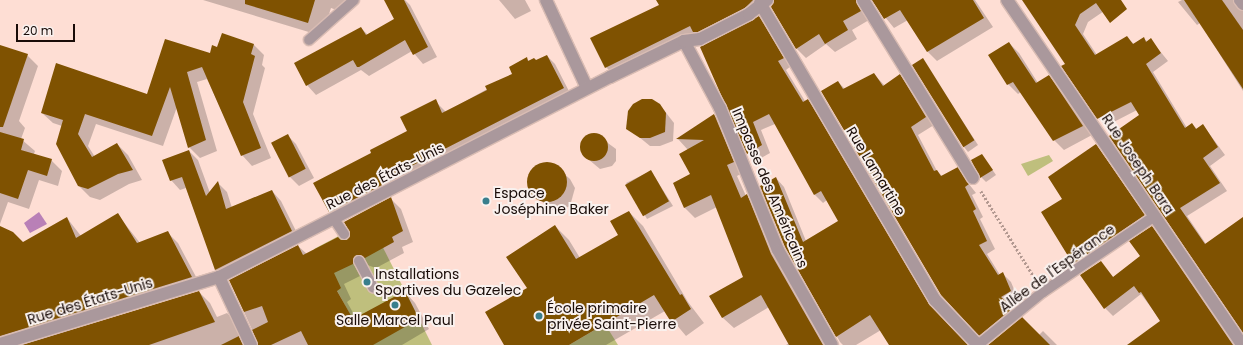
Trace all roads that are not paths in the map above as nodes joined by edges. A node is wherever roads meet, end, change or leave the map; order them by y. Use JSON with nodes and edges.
{"nodes":[{"id":1,"x":354,"y":0,"type":"edge"},
{"id":2,"x":546,"y":0,"type":"edge"},
{"id":3,"x":862,"y":0,"type":"edge"},
{"id":4,"x":1007,"y":0,"type":"edge"},
{"id":5,"x":1240,"y":0,"type":"edge"},
{"id":6,"x":763,"y":2,"type":"edge"},
{"id":7,"x":1243,"y":4,"type":"edge"},
{"id":8,"x":309,"y":40,"type":"dead end"},
{"id":9,"x":684,"y":41,"type":"junction"},
{"id":10,"x":586,"y":89,"type":"junction"},
{"id":11,"x":973,"y":178,"type":"road end"},
{"id":12,"x":1156,"y":216,"type":"junction"},
{"id":13,"x":334,"y":219,"type":"junction"},
{"id":14,"x":344,"y":234,"type":"dead end"},
{"id":15,"x":359,"y":261,"type":"dead end"},
{"id":16,"x":219,"y":277,"type":"junction"},
{"id":17,"x":373,"y":287,"type":"dead end"},
{"id":18,"x":0,"y":344,"type":"edge"},
{"id":19,"x":251,"y":345,"type":"edge"},
{"id":20,"x":832,"y":345,"type":"edge"},
{"id":21,"x":978,"y":345,"type":"edge"},
{"id":22,"x":1242,"y":345,"type":"edge"}],
"edges":[{"from":1,"to":8,"type":"lane"},
{"from":2,"to":10,"type":"street"},
{"from":3,"to":11,"type":"street"},
{"from":4,"to":12,"type":"street","name":"Rue Joseph Bara"},
{"from":5,"to":7,"type":"street"},
{"from":6,"to":9,"type":"street","name":"Rue des États-Unis"},
{"from":6,"to":21,"type":"street","name":"Rue Lamartine"},
{"from":9,"to":10,"type":"street","name":"Rue des États-Unis"},
{"from":9,"to":20,"type":"street","name":"Impasse des Américains"},
{"from":10,"to":13,"type":"street","name":"Rue des États-Unis"},
{"from":12,"to":21,"type":"lane","name":"Allée de l'Espérance"},
{"from":12,"to":22,"type":"street","name":"Rue Joseph Bara"},
{"from":13,"to":14,"type":"lane"},
{"from":13,"to":16,"type":"street","name":"Rue des États-Unis"},
{"from":15,"to":17,"type":"lane"},
{"from":16,"to":18,"type":"street","name":"Rue des États-Unis"},
{"from":16,"to":19,"type":"street"}]}
